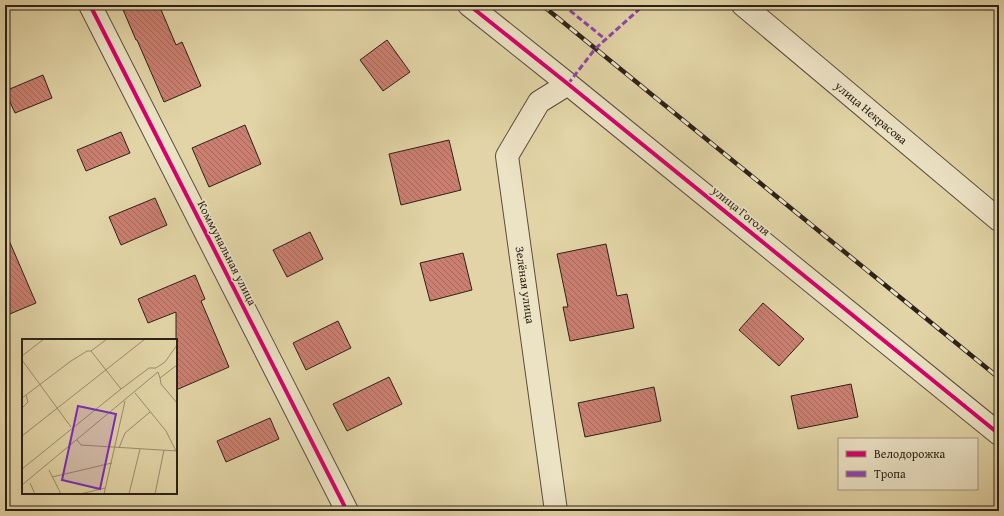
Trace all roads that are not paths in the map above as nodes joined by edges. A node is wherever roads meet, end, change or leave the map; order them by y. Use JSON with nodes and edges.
{"nodes":[{"id":1,"x":90,"y":5,"type":"edge"},
{"id":2,"x":469,"y":5,"type":"edge"},
{"id":3,"x":743,"y":5,"type":"edge"},
{"id":4,"x":568,"y":84,"type":"junction"},
{"id":5,"x":999,"y":220,"type":"edge"},
{"id":6,"x":999,"y":434,"type":"edge"},
{"id":7,"x":347,"y":511,"type":"edge"},
{"id":8,"x":556,"y":511,"type":"edge"}],
"edges":[{"from":1,"to":7,"type":"street","name":"Коммунальная улица"},
{"from":2,"to":4,"type":"street","name":"улица Гоголя"},
{"from":3,"to":5,"type":"street","name":"улица Некрасова"},
{"from":4,"to":6,"type":"street","name":"улица Гоголя"},
{"from":4,"to":8,"type":"street","name":"Зелёная улица"}]}
